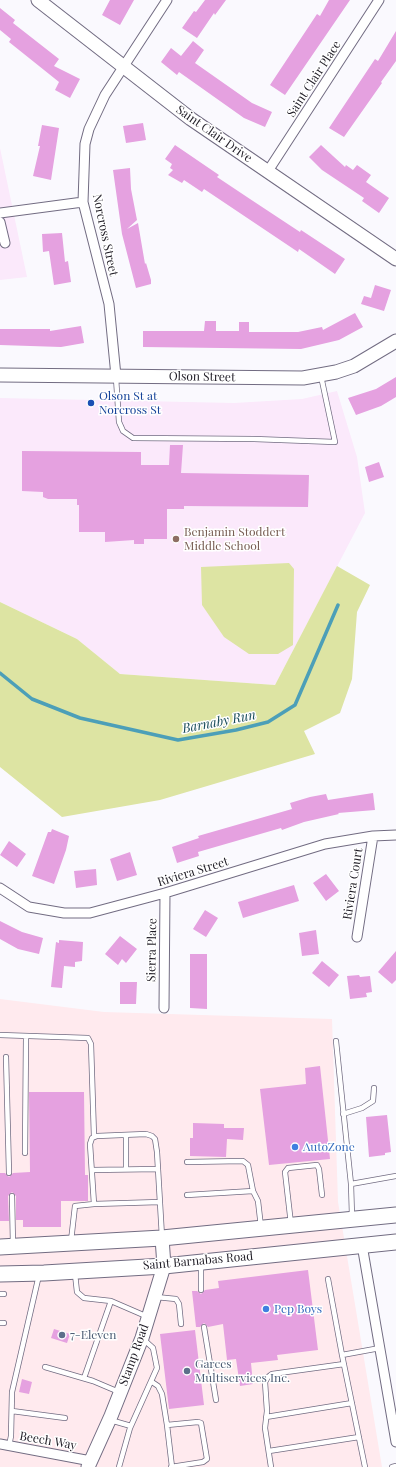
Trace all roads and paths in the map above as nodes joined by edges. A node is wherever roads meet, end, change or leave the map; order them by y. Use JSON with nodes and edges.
{"nodes":[{"id":1,"x":38,"y":0,"type":"edge"},
{"id":2,"x":167,"y":0,"type":"edge"},
{"id":3,"x":379,"y":0,"type":"edge"},
{"id":4,"x":123,"y":66,"type":"junction"},
{"id":5,"x":268,"y":171,"type":"junction"},
{"id":6,"x":83,"y":202,"type":"junction"},
{"id":7,"x":0,"y":213,"type":"edge"},
{"id":8,"x":0,"y":222,"type":"edge"},
{"id":9,"x":5,"y":243,"type":"dead end"},
{"id":10,"x":396,"y":259,"type":"edge"},
{"id":11,"x":396,"y":341,"type":"edge"},
{"id":12,"x":0,"y":375,"type":"edge"},
{"id":13,"x":116,"y":376,"type":"junction"},
{"id":14,"x":320,"y":376,"type":"junction"},
{"id":15,"x":396,"y":835,"type":"edge"},
{"id":16,"x":372,"y":836,"type":"junction"},
{"id":17,"x":0,"y":888,"type":"edge"},
{"id":18,"x":165,"y":893,"type":"junction"},
{"id":19,"x":357,"y":937,"type":"dead end"},
{"id":20,"x":164,"y":1008,"type":"dead end"},
{"id":21,"x":0,"y":1035,"type":"edge"},
{"id":22,"x":26,"y":1037,"type":"junction"},
{"id":23,"x":336,"y":1041,"type":"dead end"},
{"id":24,"x":6,"y":1057,"type":"dead end"},
{"id":25,"x":374,"y":1088,"type":"dead end"},
{"id":26,"x":343,"y":1114,"type":"junction"},
{"id":27,"x":126,"y":1135,"type":"junction"},
{"id":28,"x":94,"y":1137,"type":"junction"},
{"id":29,"x":25,"y":1153,"type":"dead end"},
{"id":30,"x":187,"y":1162,"type":"dead end"},
{"id":31,"x":126,"y":1169,"type":"junction"},
{"id":32,"x":158,"y":1169,"type":"junction"},
{"id":33,"x":92,"y":1170,"type":"junction"},
{"id":34,"x":9,"y":1173,"type":"dead end"},
{"id":35,"x":396,"y":1176,"type":"edge"},
{"id":36,"x":351,"y":1184,"type":"junction"},
{"id":37,"x":253,"y":1192,"type":"junction"},
{"id":38,"x":187,"y":1195,"type":"dead end"},
{"id":39,"x":322,"y":1195,"type":"dead end"},
{"id":40,"x":12,"y":1196,"type":"dead end"},
{"id":41,"x":160,"y":1202,"type":"junction"},
{"id":42,"x":94,"y":1204,"type":"junction"},
{"id":43,"x":396,"y":1215,"type":"edge"},
{"id":44,"x":352,"y":1219,"type":"junction"},
{"id":45,"x":291,"y":1225,"type":"junction"},
{"id":46,"x":261,"y":1228,"type":"junction"},
{"id":47,"x":162,"y":1238,"type":"junction"},
{"id":48,"x":396,"y":1242,"type":"edge"},
{"id":49,"x":71,"y":1243,"type":"junction"},
{"id":50,"x":362,"y":1245,"type":"junction"},
{"id":51,"x":6,"y":1247,"type":"edge"},
{"id":52,"x":201,"y":1262,"type":"junction"},
{"id":53,"x":164,"y":1266,"type":"junction"},
{"id":54,"x":75,"y":1271,"type":"junction"},
{"id":55,"x":40,"y":1273,"type":"junction"},
{"id":56,"x":0,"y":1274,"type":"edge"},
{"id":57,"x":328,"y":1279,"type":"dead end"},
{"id":58,"x":201,"y":1290,"type":"dead end"},
{"id":59,"x":154,"y":1296,"type":"junction"},
{"id":60,"x":111,"y":1301,"type":"junction"},
{"id":61,"x":148,"y":1318,"type":"junction"},
{"id":62,"x":181,"y":1324,"type":"dead end"},
{"id":63,"x":204,"y":1327,"type":"dead end"},
{"id":64,"x":142,"y":1338,"type":"junction"},
{"id":65,"x":380,"y":1348,"type":"junction"},
{"id":66,"x":342,"y":1355,"type":"junction"},
{"id":67,"x":344,"y":1364,"type":"junction"},
{"id":68,"x":45,"y":1367,"type":"dead end"},
{"id":69,"x":84,"y":1378,"type":"junction"},
{"id":70,"x":152,"y":1382,"type":"junction"},
{"id":71,"x":120,"y":1393,"type":"junction"},
{"id":72,"x":216,"y":1400,"type":"dead end"},
{"id":73,"x":352,"y":1403,"type":"junction"},
{"id":74,"x":12,"y":1410,"type":"junction"},
{"id":75,"x":266,"y":1416,"type":"junction"},
{"id":76,"x":65,"y":1418,"type":"dead end"},
{"id":77,"x":109,"y":1420,"type":"junction"},
{"id":78,"x":167,"y":1425,"type":"junction"},
{"id":79,"x":131,"y":1426,"type":"junction"},
{"id":80,"x":359,"y":1437,"type":"junction"},
{"id":81,"x":396,"y":1442,"type":"edge"},
{"id":82,"x":4,"y":1445,"type":"edge"},
{"id":83,"x":269,"y":1452,"type":"junction"},
{"id":84,"x":90,"y":1464,"type":"edge"},
{"id":85,"x":396,"y":1466,"type":"edge"},
{"id":86,"x":119,"y":1467,"type":"edge"},
{"id":87,"x":172,"y":1467,"type":"edge"},
{"id":88,"x":271,"y":1467,"type":"edge"},
{"id":89,"x":365,"y":1467,"type":"edge"},
{"id":90,"x":392,"y":1467,"type":"edge"}],
"edges":[{"from":1,"to":4,"type":"street","name":"Saint Clair Drive"},
{"from":2,"to":4,"type":"street","name":"Norcross Street"},
{"from":3,"to":5,"type":"street","name":"Saint Clair Place"},
{"from":4,"to":5,"type":"street","name":"Saint Clair Drive"},
{"from":4,"to":6,"type":"street","name":"Norcross Street"},
{"from":5,"to":10,"type":"street","name":"Saint Clair Drive"},
{"from":6,"to":7,"type":"street"},
{"from":6,"to":13,"type":"street","name":"Norcross Street"},
{"from":8,"to":9,"type":"street"},
{"from":11,"to":14,"type":"street","name":"Olson Street"},
{"from":12,"to":13,"type":"street","name":"Olson Street"},
{"from":13,"to":14,"type":"street","name":"Olson Street"},
{"from":13,"to":14,"type":"lane"},
{"from":15,"to":16,"type":"street","name":"Riviera Street"},
{"from":16,"to":18,"type":"street","name":"Riviera Street"},
{"from":16,"to":19,"type":"street","name":"Riviera Court"},
{"from":17,"to":18,"type":"street","name":"Riviera Street"},
{"from":18,"to":20,"type":"street","name":"Sierra Place"},
{"from":21,"to":22,"type":"lane"},
{"from":22,"to":28,"type":"lane"},
{"from":22,"to":29,"type":"lane"},
{"from":23,"to":26,"type":"lane"},
{"from":24,"to":34,"type":"lane"},
{"from":25,"to":26,"type":"lane"},
{"from":26,"to":36,"type":"lane"},
{"from":27,"to":28,"type":"lane"},
{"from":27,"to":31,"type":"lane"},
{"from":27,"to":32,"type":"lane"},
{"from":28,"to":33,"type":"lane"},
{"from":30,"to":37,"type":"lane"},
{"from":31,"to":32,"type":"lane"},
{"from":31,"to":33,"type":"lane"},
{"from":32,"to":41,"type":"lane"},
{"from":33,"to":42,"type":"lane"},
{"from":35,"to":36,"type":"lane"},
{"from":36,"to":44,"type":"lane"},
{"from":37,"to":38,"type":"lane"},
{"from":37,"to":46,"type":"lane"},
{"from":39,"to":45,"type":"lane"},
{"from":40,"to":51,"type":"lane"},
{"from":41,"to":42,"type":"lane"},
{"from":41,"to":47,"type":"lane"},
{"from":42,"to":49,"type":"lane"},
{"from":43,"to":44,"type":"main road"},
{"from":44,"to":45,"type":"main road"},
{"from":45,"to":46,"type":"main road"},
{"from":46,"to":47,"type":"main road"},
{"from":47,"to":49,"type":"main road"},
{"from":47,"to":53,"type":"street","name":"Stamp Road"},
{"from":48,"to":50,"type":"main road","name":"Saint Barnabas Road"},
{"from":49,"to":51,"type":"main road"},
{"from":50,"to":52,"type":"main road","name":"Saint Barnabas Road"},
{"from":50,"to":65,"type":"street"},
{"from":52,"to":53,"type":"main road","name":"Saint Barnabas Road"},
{"from":52,"to":58,"type":"lane"},
{"from":53,"to":54,"type":"main road","name":"Saint Barnabas Road"},
{"from":53,"to":59,"type":"street","name":"Stamp Road"},
{"from":54,"to":55,"type":"main road","name":"Saint Barnabas Road"},
{"from":54,"to":60,"type":"lane"},
{"from":55,"to":56,"type":"main road","name":"Saint Barnabas Road"},
{"from":55,"to":74,"type":"lane"},
{"from":57,"to":66,"type":"lane"},
{"from":59,"to":61,"type":"street","name":"Stamp Road"},
{"from":59,"to":62,"type":"lane"},
{"from":60,"to":61,"type":"lane"},
{"from":60,"to":69,"type":"lane"},
{"from":61,"to":64,"type":"street","name":"Stamp Road"},
{"from":63,"to":72,"type":"lane"},
{"from":64,"to":70,"type":"lane"},
{"from":64,"to":71,"type":"street","name":"Stamp Road"},
{"from":65,"to":66,"type":"lane"},
{"from":65,"to":81,"type":"street"},
{"from":66,"to":67,"type":"lane"},
{"from":67,"to":73,"type":"lane"},
{"from":67,"to":75,"type":"lane"},
{"from":68,"to":69,"type":"lane"},
{"from":69,"to":71,"type":"lane"},
{"from":70,"to":78,"type":"lane"},
{"from":70,"to":79,"type":"lane"},
{"from":71,"to":77,"type":"street","name":"Stamp Road"},
{"from":73,"to":75,"type":"lane"},
{"from":73,"to":80,"type":"lane"},
{"from":74,"to":76,"type":"lane"},
{"from":74,"to":82,"type":"lane"},
{"from":75,"to":83,"type":"lane"},
{"from":77,"to":79,"type":"lane"},
{"from":77,"to":84,"type":"street","name":"Stamp Road"},
{"from":78,"to":87,"type":"lane"},
{"from":78,"to":87,"type":"lane"},
{"from":79,"to":86,"type":"lane"},
{"from":80,"to":83,"type":"lane"},
{"from":80,"to":89,"type":"lane"},
{"from":82,"to":84,"type":"street","name":"Beech Way"},
{"from":83,"to":88,"type":"lane"},
{"from":85,"to":90,"type":"lane"}]}
